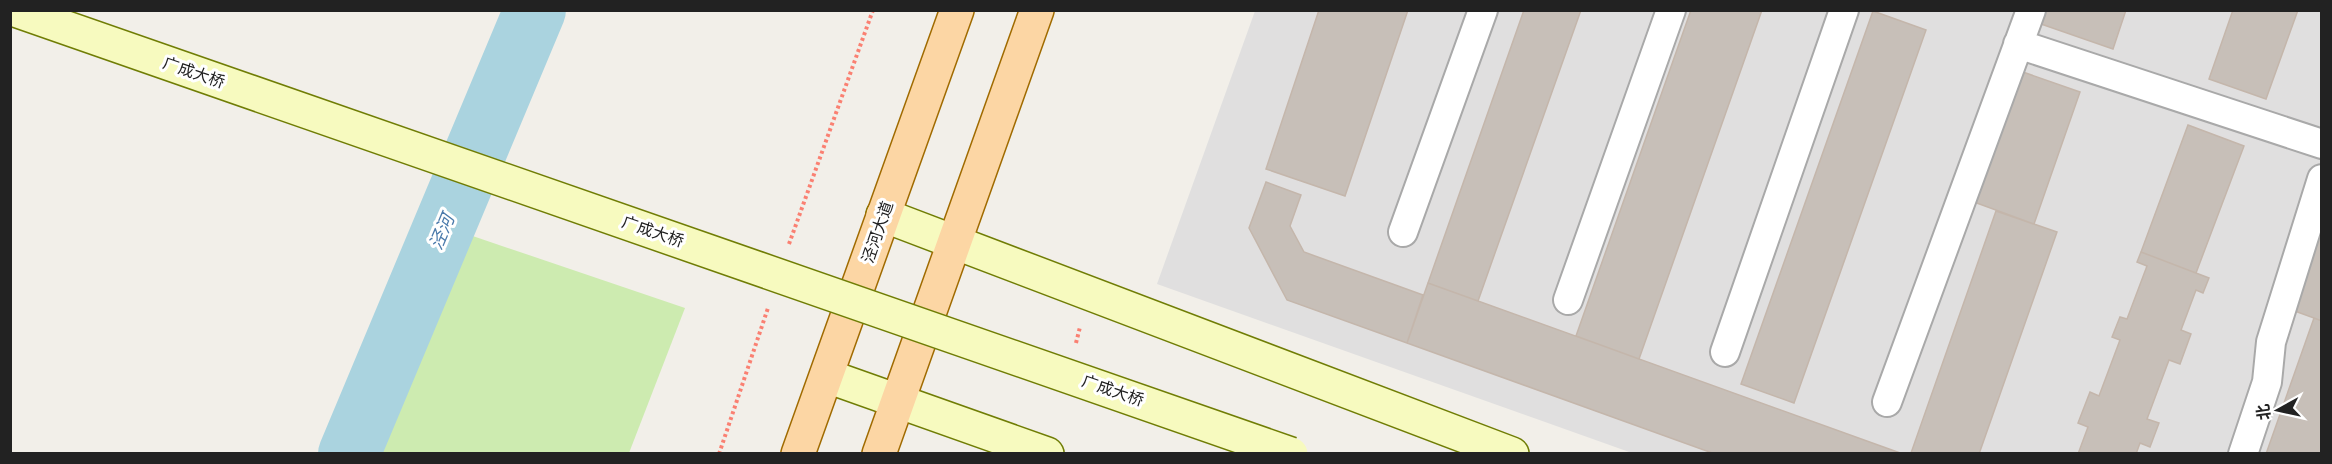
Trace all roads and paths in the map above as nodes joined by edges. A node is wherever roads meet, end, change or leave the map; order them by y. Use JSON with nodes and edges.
{"nodes":[{"id":1,"x":15,"y":10,"type":"edge"},
{"id":2,"x":873,"y":10,"type":"edge"},
{"id":3,"x":957,"y":10,"type":"edge"},
{"id":4,"x":1037,"y":10,"type":"edge"},
{"id":5,"x":1483,"y":10,"type":"edge"},
{"id":6,"x":1671,"y":10,"type":"edge"},
{"id":7,"x":1844,"y":10,"type":"edge"},
{"id":8,"x":2031,"y":10,"type":"edge"},
{"id":9,"x":2019,"y":44,"type":"junction"},
{"id":10,"x":2322,"y":144,"type":"edge"},
{"id":11,"x":2322,"y":179,"type":"edge"},
{"id":12,"x":883,"y":215,"type":"junction"},
{"id":13,"x":1402,"y":232,"type":"dead end"},
{"id":14,"x":955,"y":241,"type":"junction"},
{"id":15,"x":787,"y":252,"type":"dead end"},
{"id":16,"x":771,"y":297,"type":"dead end"},
{"id":17,"x":1568,"y":300,"type":"dead end"},
{"id":18,"x":1725,"y":352,"type":"dead end"},
{"id":19,"x":827,"y":376,"type":"junction"},
{"id":20,"x":898,"y":401,"type":"junction"},
{"id":21,"x":1887,"y":402,"type":"dead end"},
{"id":22,"x":719,"y":453,"type":"edge"},
{"id":23,"x":798,"y":453,"type":"edge"},
{"id":24,"x":879,"y":453,"type":"edge"},
{"id":25,"x":1047,"y":453,"type":"edge"},
{"id":26,"x":1291,"y":453,"type":"edge"},
{"id":27,"x":1512,"y":453,"type":"edge"},
{"id":28,"x":2244,"y":453,"type":"edge"}],
"edges":[{"from":1,"to":26,"type":"main road","name":"广成大桥","bridge":true},
{"from":2,"to":15,"type":"path"},
{"from":3,"to":12,"type":"main road","name":"泾河大道"},
{"from":4,"to":14,"type":"main road"},
{"from":5,"to":13,"type":"street"},
{"from":6,"to":17,"type":"street"},
{"from":7,"to":18,"type":"street"},
{"from":8,"to":9,"type":"street"},
{"from":9,"to":10,"type":"street"},
{"from":9,"to":21,"type":"street"},
{"from":11,"to":28,"type":"street"},
{"from":12,"to":14,"type":"main road"},
{"from":12,"to":19,"type":"main road","name":"泾河大道"},
{"from":14,"to":20,"type":"main road"},
{"from":14,"to":27,"type":"main road"},
{"from":16,"to":22,"type":"path"},
{"from":19,"to":20,"type":"main road"},
{"from":19,"to":23,"type":"main road","name":"泾河大道"},
{"from":20,"to":24,"type":"main road"},
{"from":20,"to":25,"type":"main road"}]}
